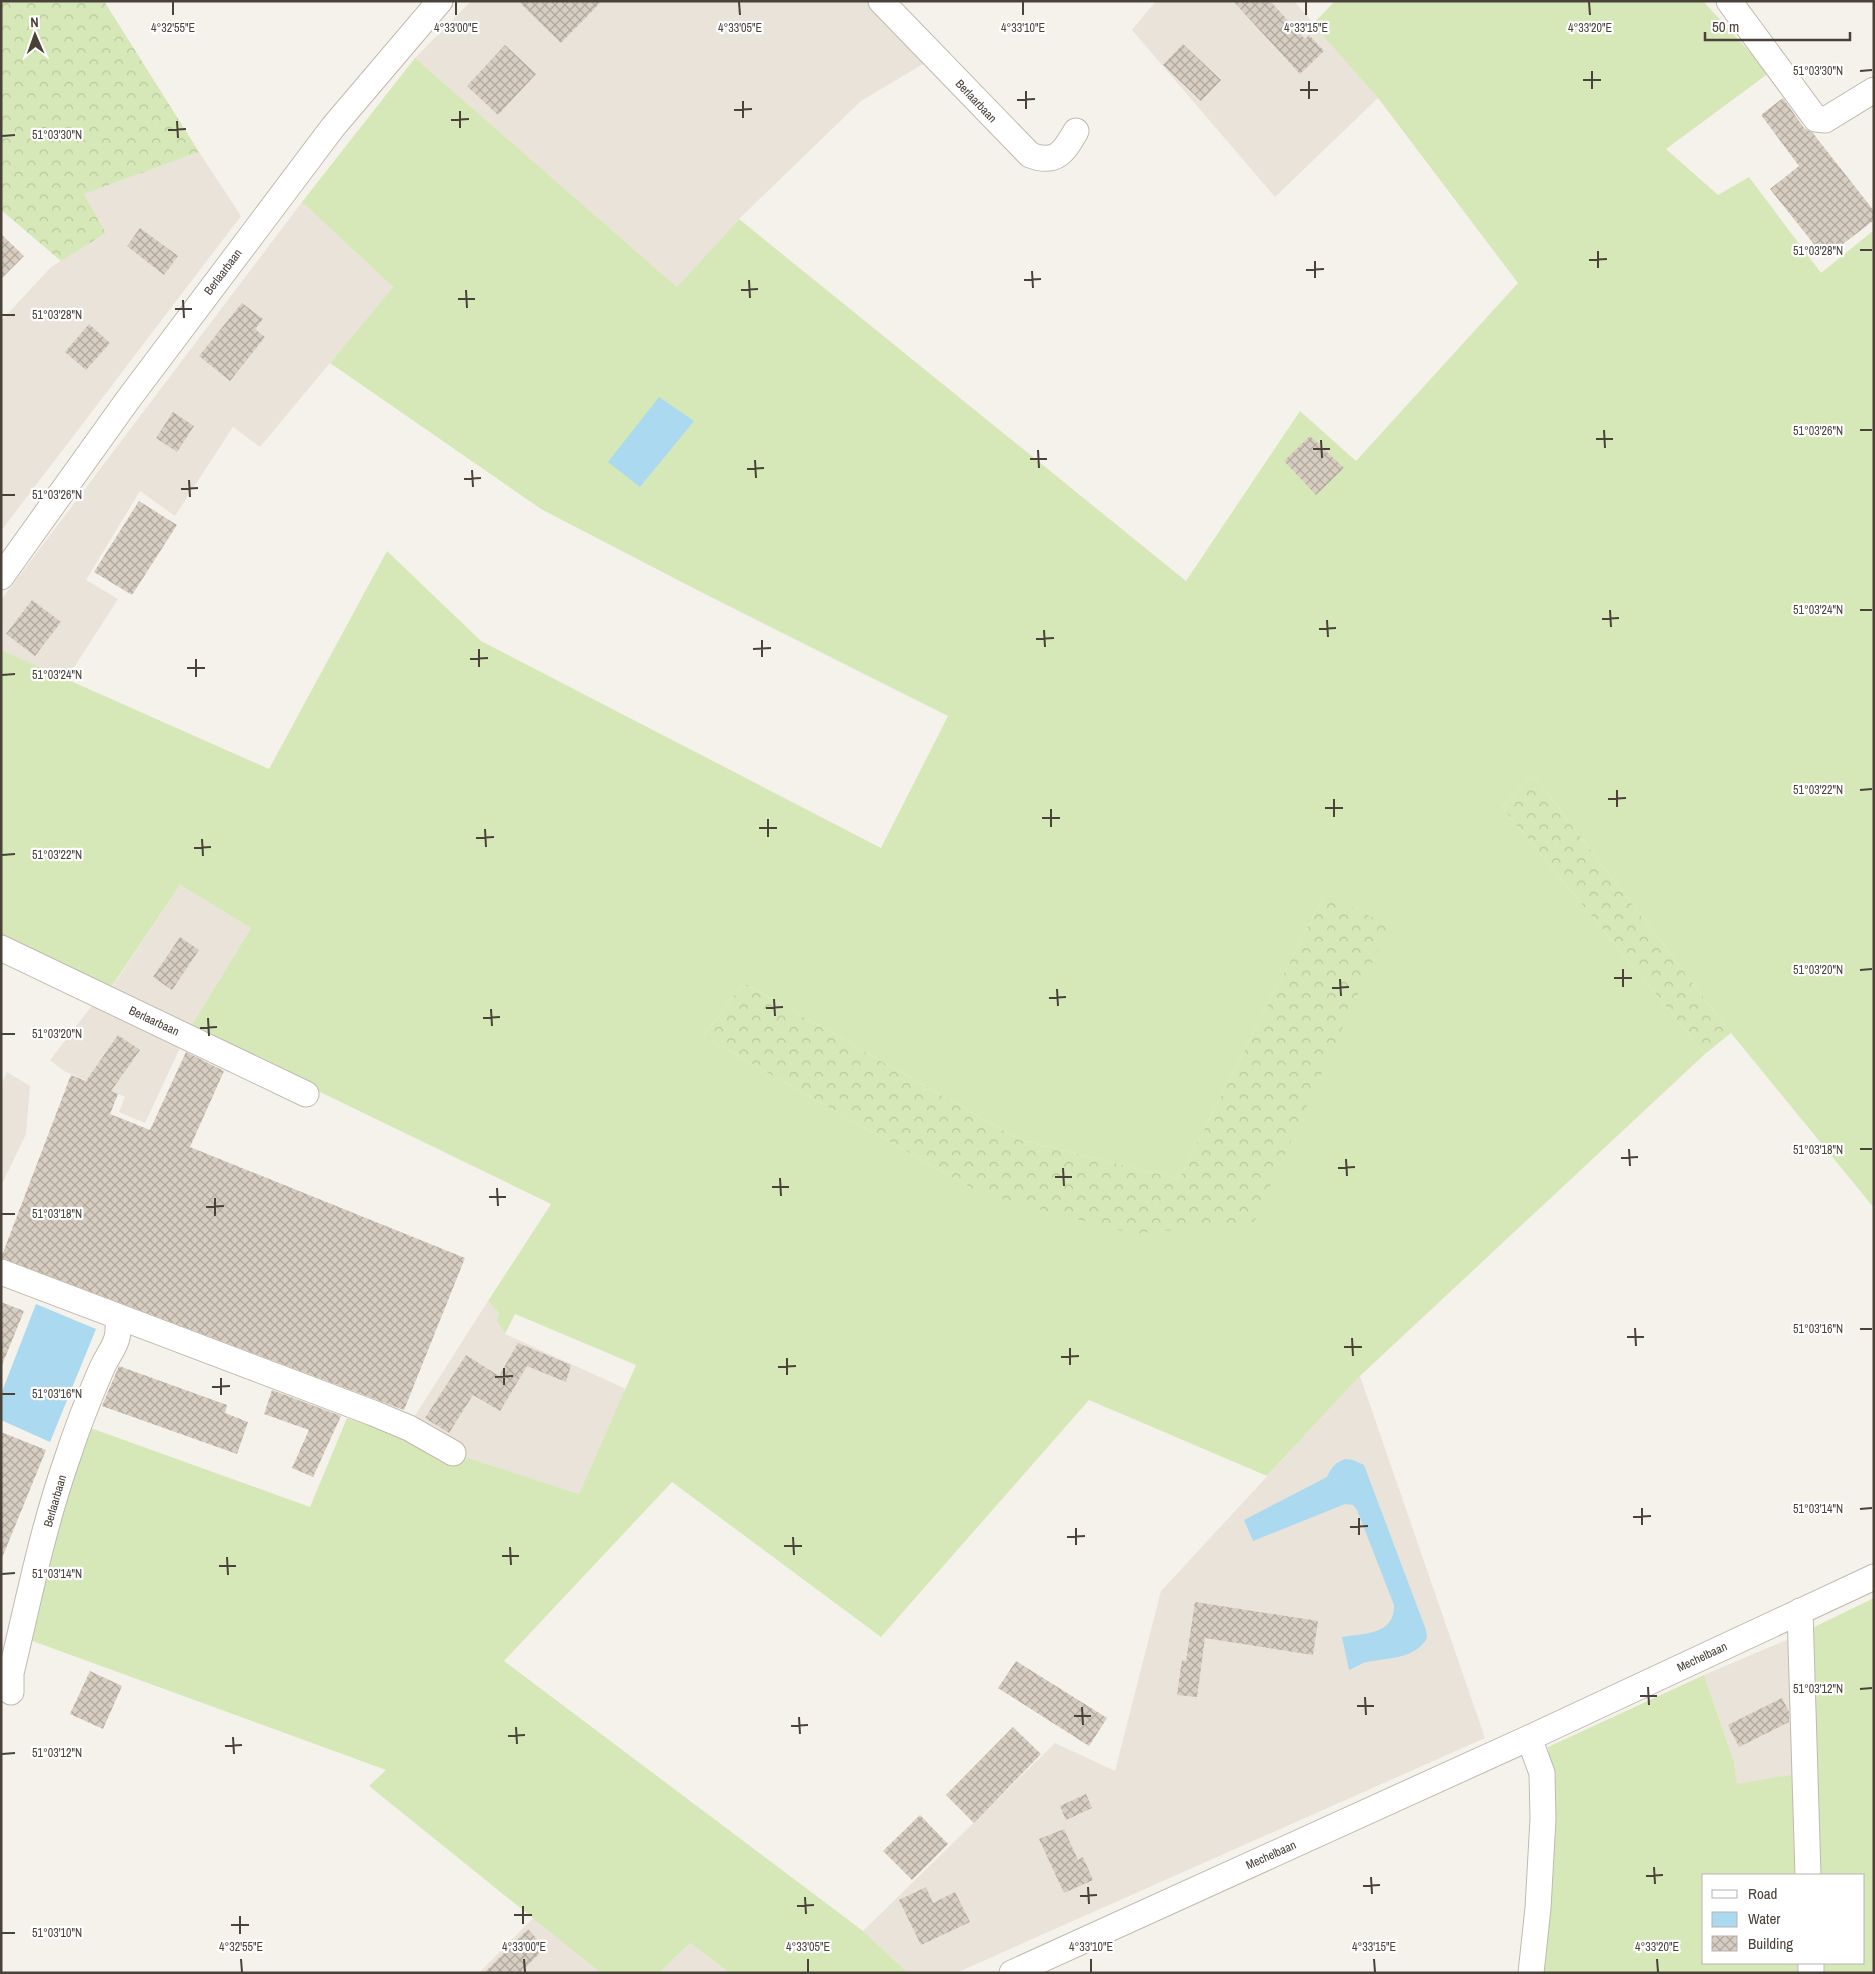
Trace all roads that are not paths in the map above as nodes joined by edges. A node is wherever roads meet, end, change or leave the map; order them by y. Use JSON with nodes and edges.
{"nodes":[{"id":1,"x":440,"y":1,"type":"edge"},
{"id":2,"x":881,"y":1,"type":"edge"},
{"id":3,"x":1729,"y":1,"type":"edge"},
{"id":4,"x":1874,"y":90,"type":"edge"},
{"id":5,"x":1076,"y":131,"type":"dead end"},
{"id":6,"x":1,"y":577,"type":"edge"},
{"id":7,"x":1,"y":948,"type":"edge"},
{"id":8,"x":306,"y":1094,"type":"dead end"},
{"id":9,"x":1,"y":1272,"type":"edge"},
{"id":10,"x":118,"y":1317,"type":"junction"},
{"id":11,"x":453,"y":1452,"type":"dead end"},
{"id":12,"x":1874,"y":1576,"type":"edge"},
{"id":13,"x":1800,"y":1611,"type":"junction"},
{"id":14,"x":11,"y":1692,"type":"dead end"},
{"id":15,"x":1530,"y":1738,"type":"junction"},
{"id":16,"x":1808,"y":1874,"type":"edge"},
{"id":17,"x":1012,"y":1973,"type":"edge"},
{"id":18,"x":1531,"y":1973,"type":"edge"}],
"edges":[{"from":1,"to":6,"type":"street","name":"Berlaarbaan"},
{"from":2,"to":5,"type":"street","name":"Berlaarbaan"},
{"from":3,"to":4,"type":"street"},
{"from":7,"to":8,"type":"street","name":"Berlaarbaan"},
{"from":9,"to":10,"type":"street"},
{"from":10,"to":11,"type":"street"},
{"from":10,"to":14,"type":"street","name":"Berlaarbaan"},
{"from":12,"to":13,"type":"street","name":"Mechelbaan"},
{"from":13,"to":15,"type":"street","name":"Mechelbaan"},
{"from":13,"to":16,"type":"street"},
{"from":15,"to":17,"type":"street","name":"Mechelbaan"},
{"from":15,"to":18,"type":"street"}]}
